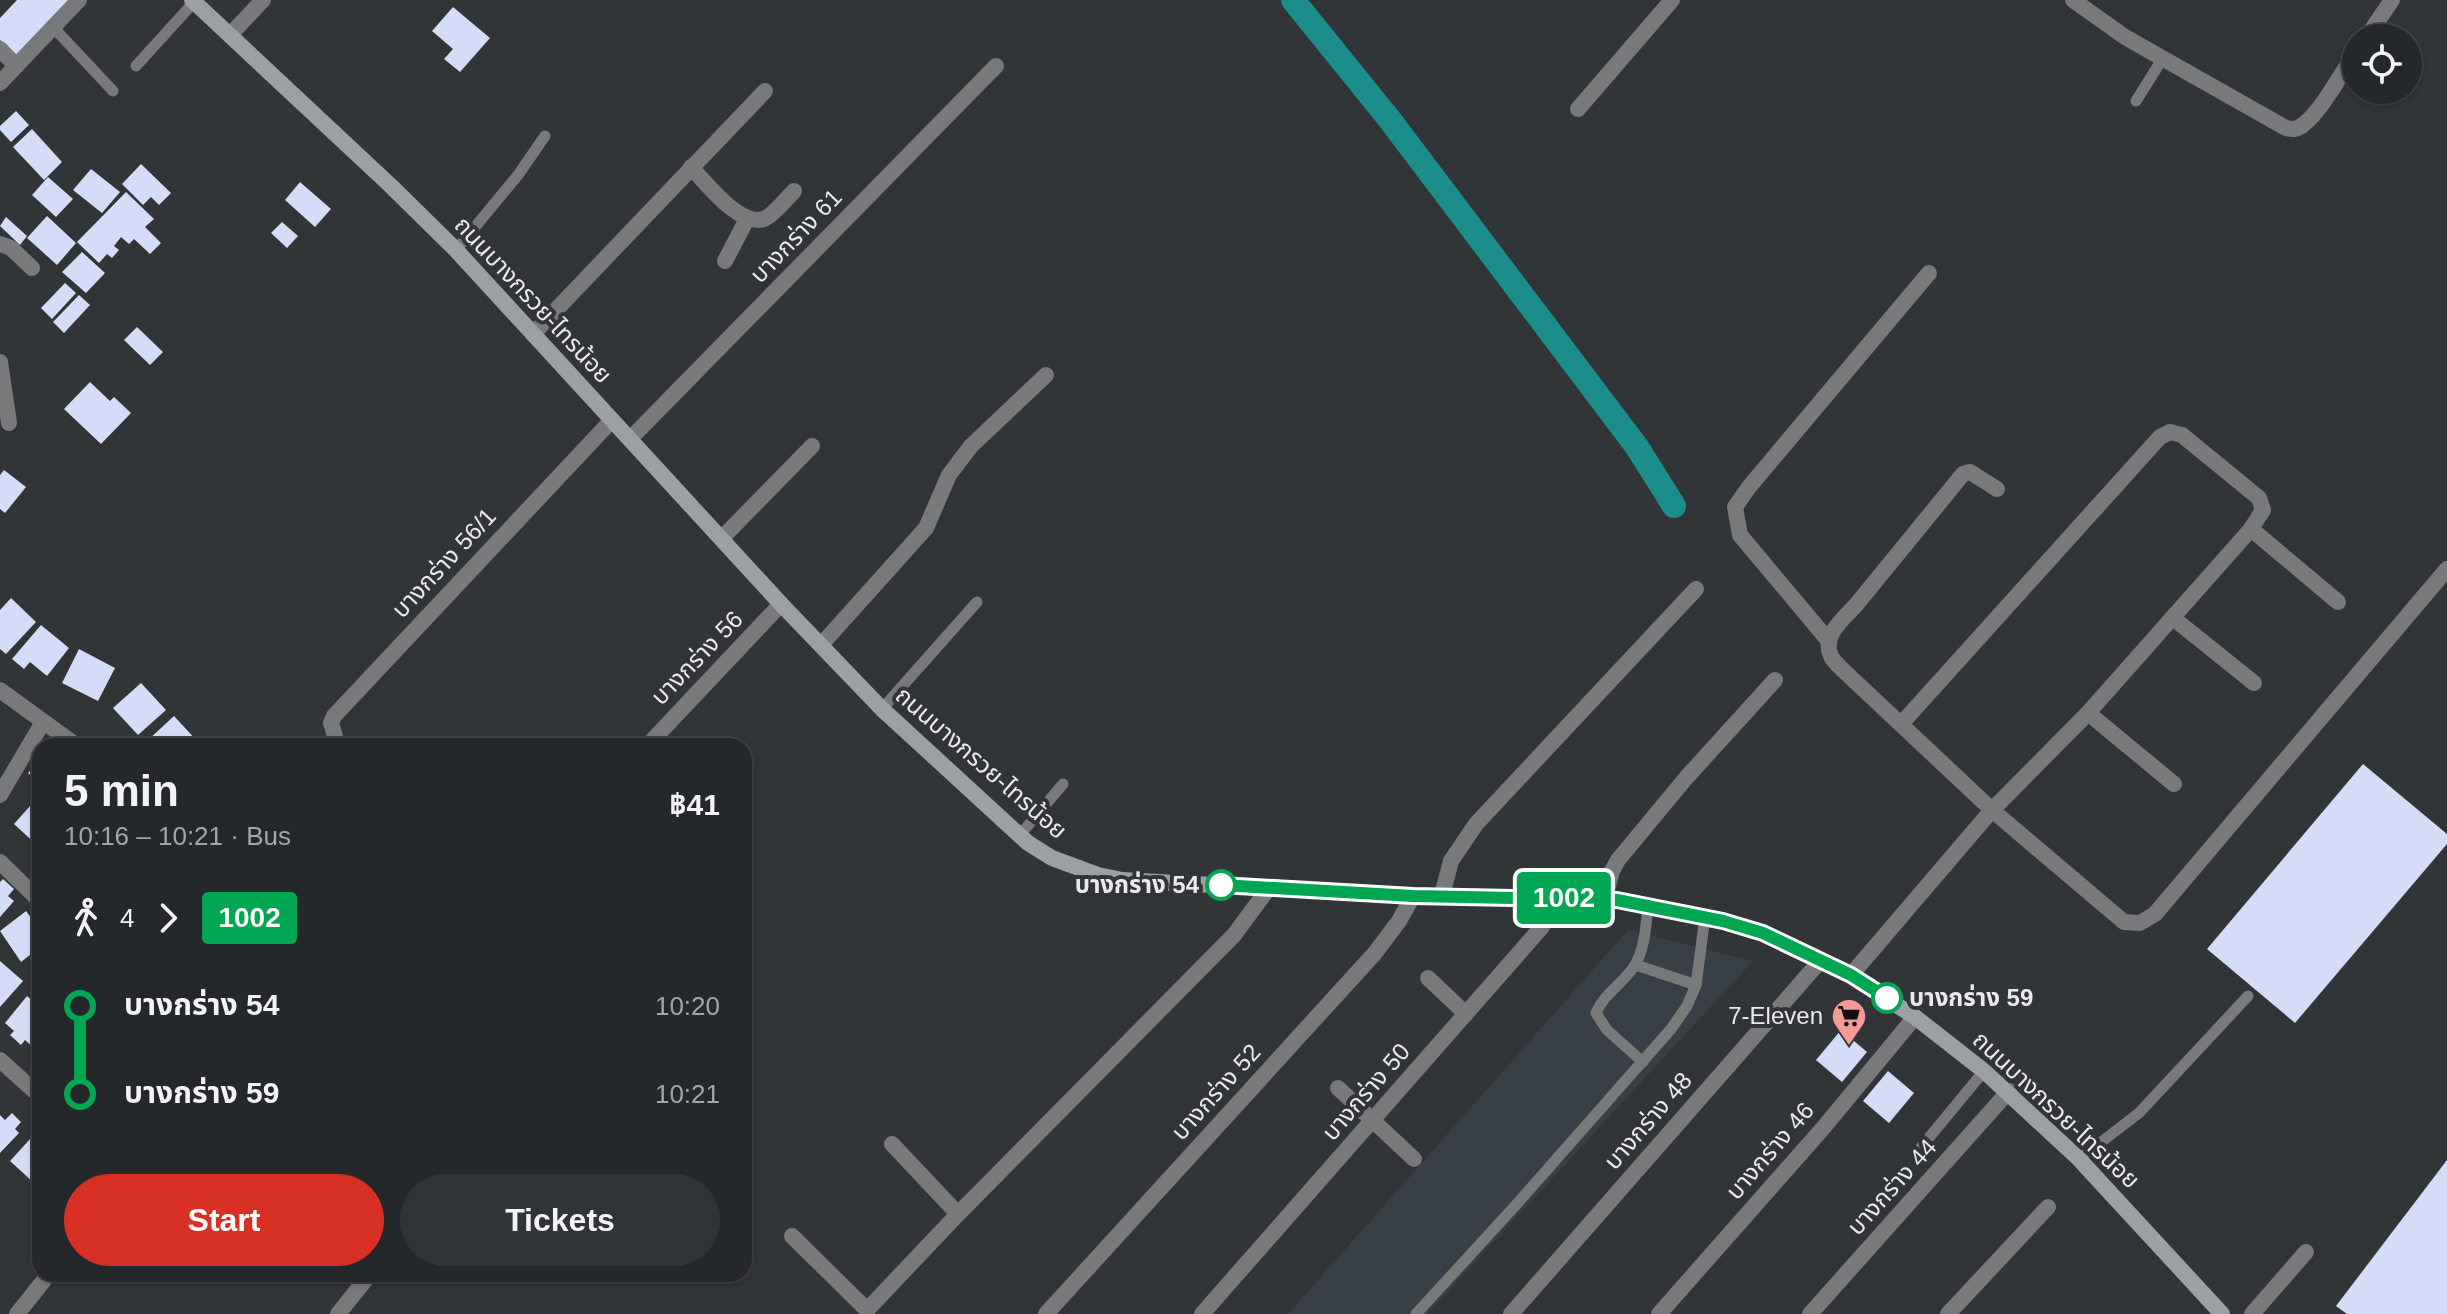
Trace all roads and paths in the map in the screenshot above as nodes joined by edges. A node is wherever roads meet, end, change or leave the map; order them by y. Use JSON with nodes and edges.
{"nodes":[{"id":1,"x":79,"y":0,"type":"edge"},
{"id":2,"x":263,"y":0,"type":"edge"},
{"id":3,"x":1672,"y":0,"type":"edge"},
{"id":4,"x":2073,"y":0,"type":"edge"},
{"id":5,"x":2392,"y":0,"type":"edge"},
{"id":6,"x":193,"y":1,"type":"edge"},
{"id":7,"x":2376,"y":24,"type":"edge"},
{"id":8,"x":53,"y":27,"type":"junction"},
{"id":9,"x":230,"y":35,"type":"junction"},
{"id":10,"x":0,"y":49,"type":"edge"},
{"id":11,"x":2163,"y":58,"type":"junction"},
{"id":12,"x":16,"y":66,"type":"junction"},
{"id":13,"x":136,"y":66,"type":"dead end"},
{"id":14,"x":996,"y":66,"type":"dead end"},
{"id":15,"x":2342,"y":72,"type":"edge"},
{"id":16,"x":0,"y":83,"type":"edge"},
{"id":17,"x":113,"y":91,"type":"dead end"},
{"id":18,"x":765,"y":91,"type":"dead end"},
{"id":19,"x":2136,"y":101,"type":"dead end"},
{"id":20,"x":1578,"y":109,"type":"dead end"},
{"id":21,"x":545,"y":136,"type":"dead end"},
{"id":22,"x":691,"y":167,"type":"junction"},
{"id":23,"x":794,"y":191,"type":"dead end"},
{"id":24,"x":747,"y":219,"type":"junction"},
{"id":25,"x":0,"y":244,"type":"edge"},
{"id":26,"x":456,"y":250,"type":"junction"},
{"id":27,"x":725,"y":261,"type":"dead end"},
{"id":28,"x":32,"y":268,"type":"dead end"},
{"id":29,"x":1929,"y":273,"type":"dead end"},
{"id":30,"x":533,"y":334,"type":"junction"},
{"id":31,"x":0,"y":362,"type":"edge"},
{"id":32,"x":1046,"y":375,"type":"dead end"},
{"id":33,"x":612,"y":420,"type":"junction"},
{"id":34,"x":9,"y":423,"type":"dead end"},
{"id":35,"x":630,"y":439,"type":"junction"},
{"id":36,"x":812,"y":446,"type":"dead end"},
{"id":37,"x":1997,"y":489,"type":"dead end"},
{"id":38,"x":2251,"y":529,"type":"junction"},
{"id":39,"x":722,"y":538,"type":"junction"},
{"id":40,"x":2447,"y":569,"type":"edge"},
{"id":41,"x":1696,"y":589,"type":"dead end"},
{"id":42,"x":977,"y":602,"type":"dead end"},
{"id":43,"x":2338,"y":602,"type":"dead end"},
{"id":44,"x":781,"y":604,"type":"junction"},
{"id":45,"x":2173,"y":618,"type":"junction"},
{"id":46,"x":1828,"y":640,"type":"junction"},
{"id":47,"x":821,"y":645,"type":"junction"},
{"id":48,"x":1775,"y":680,"type":"dead end"},
{"id":49,"x":2254,"y":683,"type":"dead end"},
{"id":50,"x":0,"y":690,"type":"edge"},
{"id":51,"x":882,"y":709,"type":"junction"},
{"id":52,"x":2088,"y":713,"type":"junction"},
{"id":53,"x":43,"y":722,"type":"junction"},
{"id":54,"x":1902,"y":723,"type":"junction"},
{"id":55,"x":34,"y":738,"type":"edge"},
{"id":56,"x":66,"y":738,"type":"edge"},
{"id":57,"x":336,"y":738,"type":"edge"},
{"id":58,"x":655,"y":738,"type":"edge"},
{"id":59,"x":32,"y":741,"type":"edge"},
{"id":60,"x":1063,"y":784,"type":"dead end"},
{"id":61,"x":2174,"y":784,"type":"dead end"},
{"id":62,"x":0,"y":795,"type":"edge"},
{"id":63,"x":1992,"y":810,"type":"junction"},
{"id":64,"x":1020,"y":835,"type":"junction"},
{"id":65,"x":0,"y":862,"type":"edge"},
{"id":66,"x":1268,"y":889,"type":"junction"},
{"id":67,"x":32,"y":893,"type":"edge"},
{"id":68,"x":1442,"y":895,"type":"junction"},
{"id":69,"x":1413,"y":896,"type":"junction"},
{"id":70,"x":1560,"y":898,"type":"junction"},
{"id":71,"x":1604,"y":900,"type":"junction"},
{"id":72,"x":1648,"y":905,"type":"junction"},
{"id":73,"x":1705,"y":917,"type":"junction"},
{"id":74,"x":1821,"y":960,"type":"junction"},
{"id":75,"x":1636,"y":965,"type":"junction"},
{"id":76,"x":1851,"y":975,"type":"junction"},
{"id":77,"x":1428,"y":978,"type":"dead end"},
{"id":78,"x":1696,"y":985,"type":"junction"},
{"id":79,"x":2248,"y":996,"type":"dead end"},
{"id":80,"x":1466,"y":1014,"type":"junction"},
{"id":81,"x":1915,"y":1017,"type":"junction"},
{"id":82,"x":0,"y":1060,"type":"edge"},
{"id":83,"x":1643,"y":1062,"type":"junction"},
{"id":84,"x":1984,"y":1071,"type":"junction"},
{"id":85,"x":1338,"y":1088,"type":"dead end"},
{"id":86,"x":32,"y":1089,"type":"edge"},
{"id":87,"x":2009,"y":1091,"type":"junction"},
{"id":88,"x":1374,"y":1120,"type":"junction"},
{"id":89,"x":892,"y":1144,"type":"dead end"},
{"id":90,"x":1918,"y":1151,"type":"dead end"},
{"id":91,"x":1414,"y":1159,"type":"dead end"},
{"id":92,"x":2079,"y":1159,"type":"junction"},
{"id":93,"x":2048,"y":1207,"type":"dead end"},
{"id":94,"x":958,"y":1214,"type":"junction"},
{"id":95,"x":792,"y":1236,"type":"dead end"},
{"id":96,"x":2306,"y":1252,"type":"dead end"},
{"id":97,"x":43,"y":1282,"type":"edge"},
{"id":98,"x":359,"y":1282,"type":"edge"},
{"id":99,"x":344,"y":1312,"type":"edge"},
{"id":100,"x":866,"y":1312,"type":"edge"},
{"id":101,"x":17,"y":1314,"type":"edge"},
{"id":102,"x":1046,"y":1314,"type":"edge"},
{"id":103,"x":1202,"y":1314,"type":"edge"},
{"id":104,"x":1416,"y":1314,"type":"edge"},
{"id":105,"x":1511,"y":1314,"type":"edge"},
{"id":106,"x":1659,"y":1314,"type":"edge"},
{"id":107,"x":1810,"y":1314,"type":"edge"},
{"id":108,"x":1948,"y":1314,"type":"edge"},
{"id":109,"x":2222,"y":1314,"type":"edge"},
{"id":110,"x":2252,"y":1314,"type":"edge"}],
"edges":[{"from":1,"to":8,"type":"street"},
{"from":2,"to":9,"type":"street"},
{"from":3,"to":20,"type":"street"},
{"from":4,"to":11,"type":"street"},
{"from":5,"to":7,"type":"street"},
{"from":6,"to":9,"type":"main road","name":"ถนนบางกรวย-ไทรน้อย"},
{"from":6,"to":13,"type":"lane"},
{"from":8,"to":12,"type":"street"},
{"from":8,"to":17,"type":"lane"},
{"from":9,"to":26,"type":"main road","name":"ถนนบางกรวย-ไทรน้อย"},
{"from":10,"to":12,"type":"street"},
{"from":11,"to":15,"type":"street"},
{"from":11,"to":19,"type":"lane"},
{"from":12,"to":16,"type":"street"},
{"from":14,"to":35,"type":"street","name":"บางกร่าง 61"},
{"from":18,"to":22,"type":"street"},
{"from":21,"to":26,"type":"lane"},
{"from":22,"to":24,"type":"street"},
{"from":22,"to":30,"type":"street"},
{"from":23,"to":24,"type":"street"},
{"from":24,"to":27,"type":"street"},
{"from":25,"to":28,"type":"street"},
{"from":26,"to":30,"type":"main road","name":"ถนนบางกรวย-ไทรน้อย"},
{"from":29,"to":46,"type":"street"},
{"from":30,"to":33,"type":"main road","name":"ถนนบางกรวย-ไทรน้อย"},
{"from":31,"to":34,"type":"street"},
{"from":32,"to":47,"type":"street"},
{"from":33,"to":35,"type":"main road","name":"ถนนบางกรวย-ไทรน้อย"},
{"from":33,"to":57,"type":"street","name":"บางกร่าง 56/1"},
{"from":35,"to":39,"type":"main road","name":"ถนนบางกรวย-ไทรน้อย"},
{"from":36,"to":39,"type":"street"},
{"from":37,"to":46,"type":"street"},
{"from":38,"to":43,"type":"street"},
{"from":38,"to":45,"type":"street"},
{"from":38,"to":54,"type":"street"},
{"from":39,"to":44,"type":"main road","name":"ถนนบางกรวย-ไทรน้อย"},
{"from":40,"to":63,"type":"street"},
{"from":41,"to":68,"type":"street"},
{"from":42,"to":51,"type":"lane"},
{"from":44,"to":47,"type":"main road","name":"ถนนบางกรวย-ไทรน้อย"},
{"from":44,"to":58,"type":"street","name":"บางกร่าง 56"},
{"from":45,"to":49,"type":"street"},
{"from":45,"to":52,"type":"street"},
{"from":46,"to":54,"type":"street"},
{"from":47,"to":51,"type":"main road","name":"ถนนบางกรวย-ไทรน้อย"},
{"from":48,"to":71,"type":"street"},
{"from":50,"to":53,"type":"street"},
{"from":51,"to":64,"type":"main road","name":"ถนนบางกรวย-ไทรน้อย"},
{"from":52,"to":61,"type":"street"},
{"from":52,"to":63,"type":"street"},
{"from":53,"to":55,"type":"street"},
{"from":53,"to":56,"type":"street"},
{"from":54,"to":63,"type":"street"},
{"from":59,"to":62,"type":"street"},
{"from":60,"to":64,"type":"lane"},
{"from":63,"to":76,"type":"street"},
{"from":64,"to":66,"type":"main road","name":"ถนนบางกรวย-ไทรน้อย"},
{"from":65,"to":67,"type":"street"},
{"from":66,"to":69,"type":"main road","name":"ถนนบางกรวย-ไทรน้อย"},
{"from":66,"to":94,"type":"street"},
{"from":68,"to":69,"type":"main road","name":"ถนนบางกรวย-ไทรน้อย"},
{"from":68,"to":70,"type":"main road","name":"ถนนบางกรวย-ไทรน้อย"},
{"from":69,"to":102,"type":"street","name":"บางกร่าง 52"},
{"from":70,"to":71,"type":"main road","name":"ถนนบางกรวย-ไทรน้อย"},
{"from":70,"to":80,"type":"street","name":"บางกร่าง 50"},
{"from":71,"to":72,"type":"main road","name":"ถนนบางกรวย-ไทรน้อย"},
{"from":72,"to":73,"type":"main road","name":"ถนนบางกรวย-ไทรน้อย"},
{"from":72,"to":75,"type":"lane"},
{"from":73,"to":74,"type":"main road","name":"ถนนบางกรวย-ไทรน้อย"},
{"from":73,"to":78,"type":"lane"},
{"from":74,"to":76,"type":"main road","name":"ถนนบางกรวย-ไทรน้อย"},
{"from":74,"to":105,"type":"street","name":"บางกร่าง 48"},
{"from":75,"to":78,"type":"lane"},
{"from":75,"to":83,"type":"lane"},
{"from":76,"to":81,"type":"main road","name":"ถนนบางกรวย-ไทรน้อย"},
{"from":77,"to":80,"type":"street"},
{"from":78,"to":83,"type":"lane"},
{"from":79,"to":92,"type":"lane"},
{"from":80,"to":88,"type":"street","name":"บางกร่าง 50"},
{"from":81,"to":84,"type":"main road","name":"ถนนบางกรวย-ไทรน้อย"},
{"from":81,"to":106,"type":"street","name":"บางกร่าง 46"},
{"from":82,"to":86,"type":"street"},
{"from":83,"to":104,"type":"lane"},
{"from":84,"to":87,"type":"main road","name":"ถนนบางกรวย-ไทรน้อย"},
{"from":84,"to":90,"type":"lane"},
{"from":85,"to":88,"type":"street"},
{"from":87,"to":92,"type":"main road","name":"ถนนบางกรวย-ไทรน้อย"},
{"from":87,"to":107,"type":"street","name":"บางกร่าง 44"},
{"from":88,"to":91,"type":"street"},
{"from":88,"to":103,"type":"street","name":"บางกร่าง 50"},
{"from":89,"to":94,"type":"street"},
{"from":92,"to":109,"type":"main road","name":"ถนนบางกรวย-ไทรน้อย"},
{"from":93,"to":108,"type":"street"},
{"from":94,"to":100,"type":"street"},
{"from":95,"to":100,"type":"street"},
{"from":96,"to":110,"type":"street"},
{"from":97,"to":101,"type":"street"},
{"from":98,"to":99,"type":"street"}]}
